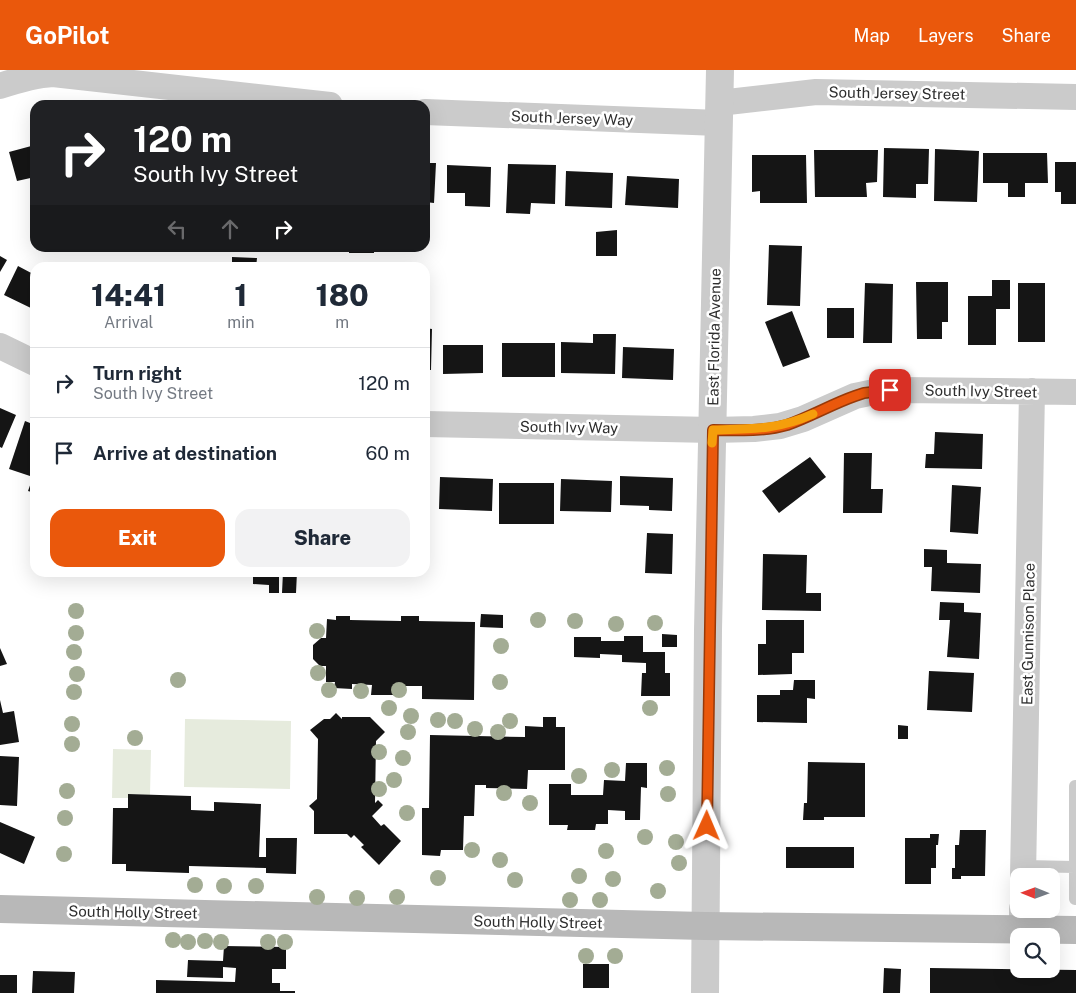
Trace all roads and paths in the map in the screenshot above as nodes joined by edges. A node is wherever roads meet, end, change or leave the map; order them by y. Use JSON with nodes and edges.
{"nodes":[{"id":1,"x":720,"y":70,"type":"edge"},
{"id":2,"x":0,"y":86,"type":"edge"},
{"id":3,"x":1076,"y":96,"type":"edge"},
{"id":4,"x":285,"y":100,"type":"edge"},
{"id":5,"x":430,"y":112,"type":"edge"},
{"id":6,"x":719,"y":113,"type":"junction"},
{"id":7,"x":0,"y":346,"type":"edge"},
{"id":8,"x":30,"y":361,"type":"edge"},
{"id":9,"x":1032,"y":391,"type":"junction"},
{"id":10,"x":1076,"y":392,"type":"edge"},
{"id":11,"x":430,"y":424,"type":"edge"},
{"id":12,"x":713,"y":430,"type":"junction"},
{"id":13,"x":1075,"y":786,"type":"edge"},
{"id":14,"x":1075,"y":867,"type":"edge"},
{"id":15,"x":1023,"y":868,"type":"edge"},
{"id":16,"x":1060,"y":868,"type":"edge"},
{"id":17,"x":1075,"y":899,"type":"edge"},
{"id":18,"x":0,"y":909,"type":"edge"},
{"id":19,"x":1022,"y":919,"type":"edge"},
{"id":20,"x":706,"y":926,"type":"junction"},
{"id":21,"x":1076,"y":930,"type":"edge"},
{"id":22,"x":705,"y":993,"type":"edge"}],
"edges":[{"from":1,"to":6,"type":"street","name":"East Florida Avenue"},
{"from":2,"to":4,"type":"street"},
{"from":3,"to":6,"type":"street","name":"South Jersey Street"},
{"from":5,"to":6,"type":"street","name":"South Jersey Way"},
{"from":6,"to":12,"type":"street","name":"East Florida Avenue"},
{"from":7,"to":8,"type":"street"},
{"from":9,"to":10,"type":"street","name":"South Ivy Street"},
{"from":9,"to":12,"type":"street","name":"South Ivy Street"},
{"from":9,"to":15,"type":"street","name":"East Gunnison Place"},
{"from":11,"to":12,"type":"street","name":"South Ivy Way"},
{"from":12,"to":20,"type":"street","name":"East Florida Avenue"},
{"from":13,"to":14,"type":"lane"},
{"from":14,"to":16,"type":"lane"},
{"from":14,"to":17,"type":"lane"},
{"from":18,"to":20,"type":"main road","name":"South Holly Street"},
{"from":19,"to":20,"type":"main road","name":"South Holly Street"},
{"from":19,"to":21,"type":"main road","name":"South Holly Street"},
{"from":20,"to":22,"type":"street","name":"East Florida Avenue"}]}
